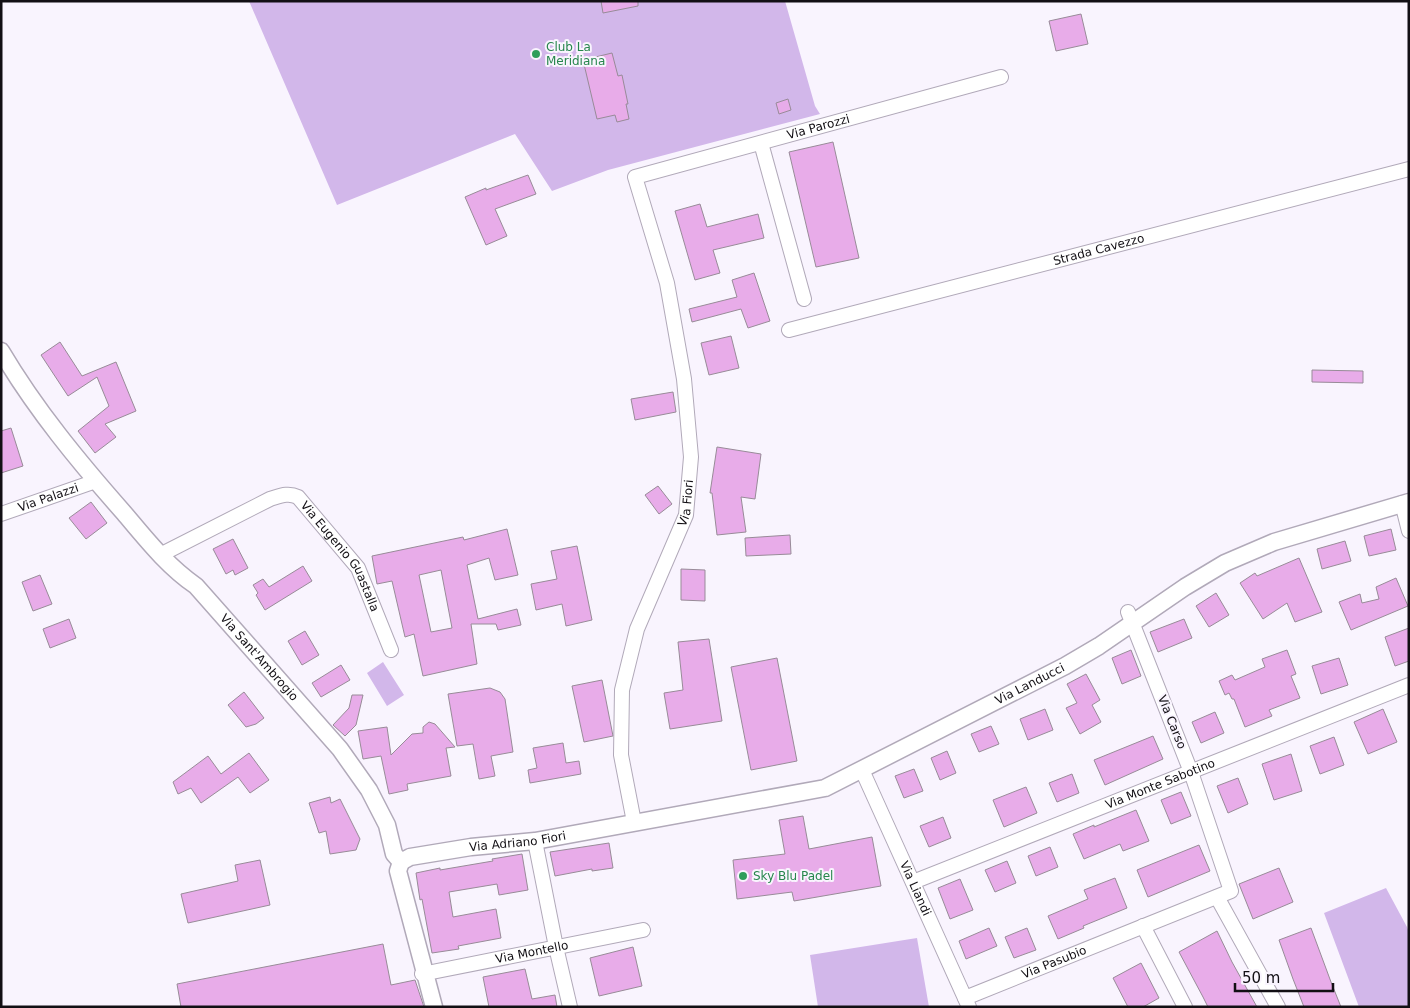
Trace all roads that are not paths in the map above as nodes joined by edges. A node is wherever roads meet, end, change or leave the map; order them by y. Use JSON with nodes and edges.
{"nodes":[{"id":1,"x":1001,"y":77,"type":"dead end"},
{"id":2,"x":761,"y":143,"type":"junction"},
{"id":3,"x":1409,"y":168,"type":"edge"},
{"id":4,"x":635,"y":177,"type":"joint"},
{"id":5,"x":804,"y":300,"type":"dead end"},
{"id":6,"x":789,"y":330,"type":"dead end"},
{"id":7,"x":1,"y":351,"type":"edge"},
{"id":8,"x":96,"y":481,"type":"junction"},
{"id":9,"x":1405,"y":502,"type":"edge"},
{"id":10,"x":1,"y":514,"type":"edge"},
{"id":11,"x":1409,"y":531,"type":"edge"},
{"id":12,"x":160,"y":555,"type":"junction"},
{"id":13,"x":1130,"y":617,"type":"junction"},
{"id":14,"x":392,"y":650,"type":"dead end"},
{"id":15,"x":1409,"y":685,"type":"edge"},
{"id":16,"x":862,"y":770,"type":"junction"},
{"id":17,"x":1191,"y":772,"type":"junction"},
{"id":18,"x":634,"y":822,"type":"junction"},
{"id":19,"x":535,"y":841,"type":"junction"},
{"id":20,"x":401,"y":862,"type":"junction"},
{"id":21,"x":913,"y":882,"type":"junction"},
{"id":22,"x":1231,"y":891,"type":"joint"},
{"id":23,"x":1217,"y":897,"type":"junction"},
{"id":24,"x":1143,"y":926,"type":"junction"},
{"id":25,"x":643,"y":930,"type":"dead end"},
{"id":26,"x":556,"y":947,"type":"junction"},
{"id":27,"x":424,"y":974,"type":"junction"},
{"id":28,"x":967,"y":1002,"type":"edge"},
{"id":29,"x":434,"y":1007,"type":"edge"},
{"id":30,"x":570,"y":1007,"type":"edge"},
{"id":31,"x":1186,"y":1007,"type":"edge"},
{"id":32,"x":1278,"y":1007,"type":"edge"}],
"edges":[{"from":1,"to":2,"type":"street","name":"Via Parozzi"},
{"from":2,"to":4,"type":"street","name":"Via Parozzi"},
{"from":2,"to":5,"type":"street"},
{"from":3,"to":6,"type":"street","name":"Strada Cavezzo"},
{"from":4,"to":18,"type":"street","name":"Via Fiori"},
{"from":7,"to":8,"type":"street","name":"Via Sant'Ambrogio"},
{"from":8,"to":10,"type":"street","name":"Via Palazzi"},
{"from":8,"to":12,"type":"street","name":"Via Sant'Ambrogio"},
{"from":9,"to":11,"type":"street"},
{"from":9,"to":13,"type":"street","name":"Via Landucci"},
{"from":12,"to":14,"type":"street","name":"Via Eugenio Guastalla"},
{"from":12,"to":20,"type":"street","name":"Via Sant'Ambrogio"},
{"from":13,"to":16,"type":"street","name":"Via Landucci"},
{"from":13,"to":17,"type":"street","name":"Via Carso"},
{"from":15,"to":17,"type":"street","name":"Via Monte Sabotino"},
{"from":16,"to":18,"type":"street","name":"Via Landucci"},
{"from":16,"to":21,"type":"street","name":"Via Liandi"},
{"from":17,"to":21,"type":"street","name":"Via Monte Sabotino"},
{"from":17,"to":22,"type":"street","name":"Via Carso"},
{"from":18,"to":19,"type":"street","name":"Via Adriano Fiori"},
{"from":19,"to":20,"type":"street","name":"Via Adriano Fiori"},
{"from":19,"to":26,"type":"street"},
{"from":20,"to":27,"type":"street","name":"Via Sant'Ambrogio"},
{"from":21,"to":28,"type":"street","name":"Via Liandi"},
{"from":22,"to":23,"type":"street","name":"Via Pasubio"},
{"from":23,"to":24,"type":"street","name":"Via Pasubio"},
{"from":23,"to":32,"type":"street"},
{"from":24,"to":28,"type":"street","name":"Via Pasubio"},
{"from":24,"to":31,"type":"street"},
{"from":25,"to":26,"type":"street","name":"Via Montello"},
{"from":26,"to":27,"type":"street","name":"Via Montello"},
{"from":26,"to":30,"type":"street"},
{"from":27,"to":29,"type":"street","name":"Via Sant'Ambrogio"}]}
